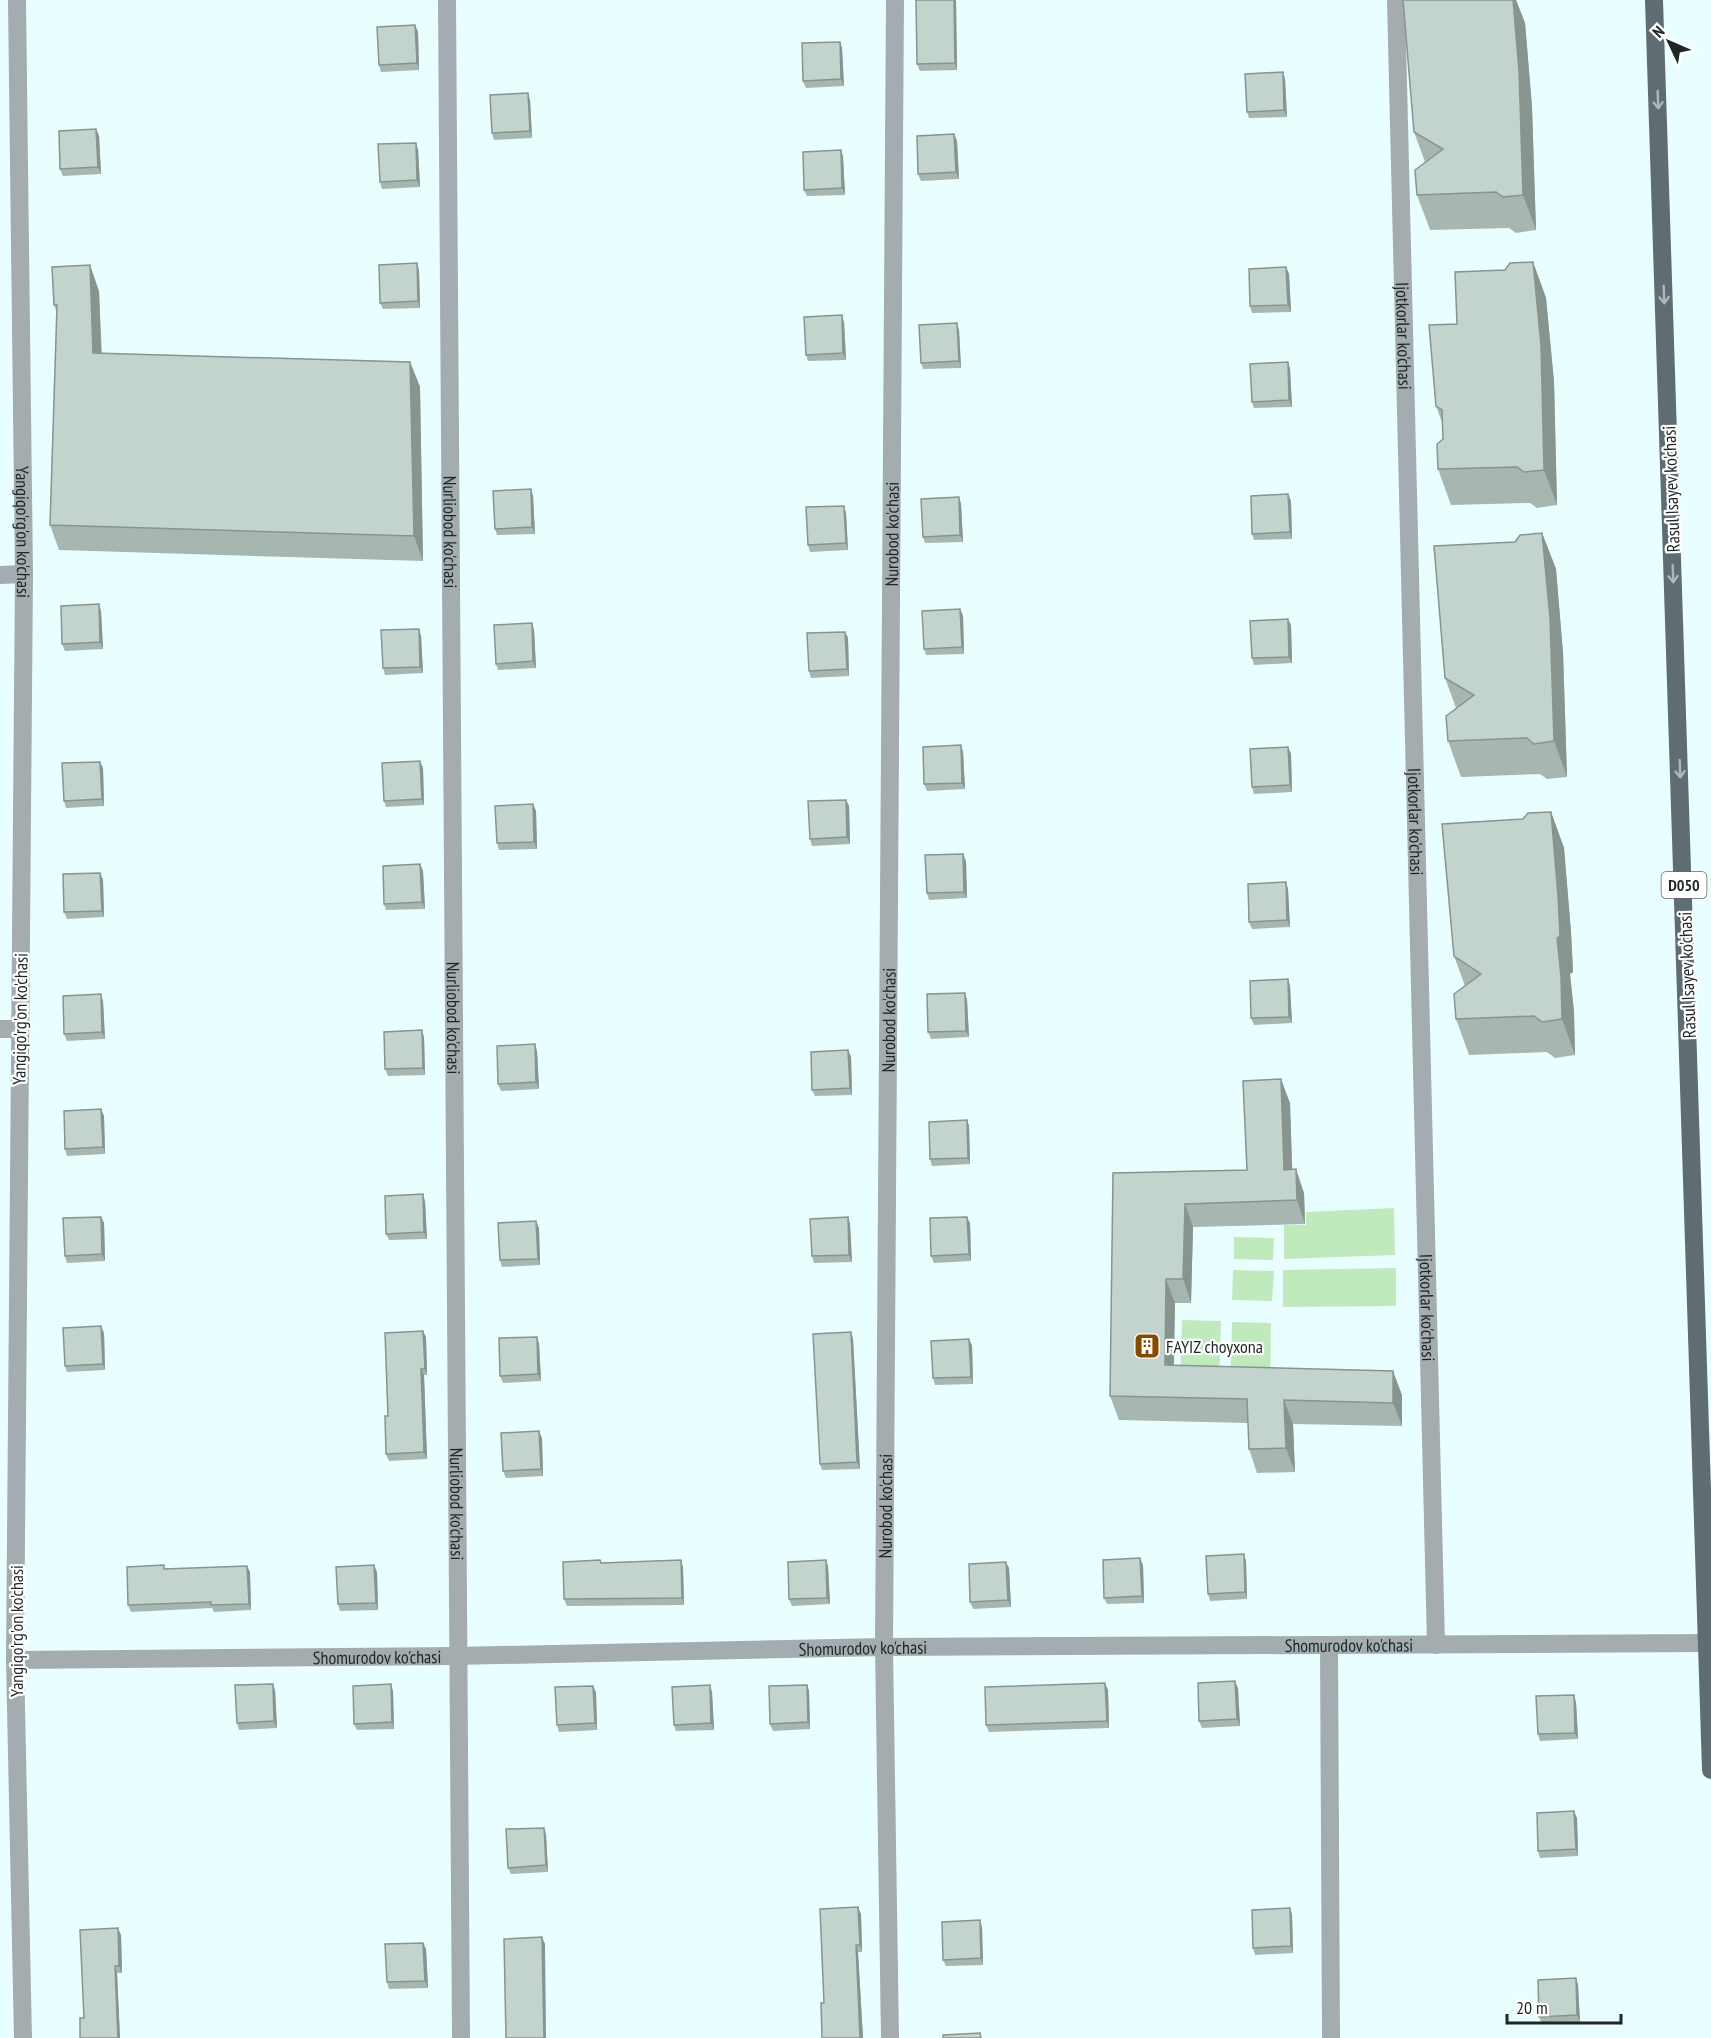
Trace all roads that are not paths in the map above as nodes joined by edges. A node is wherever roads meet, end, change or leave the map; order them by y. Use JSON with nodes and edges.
{"nodes":[{"id":1,"x":17,"y":0,"type":"edge"},
{"id":2,"x":447,"y":0,"type":"edge"},
{"id":3,"x":895,"y":0,"type":"edge"},
{"id":4,"x":1396,"y":0,"type":"edge"},
{"id":5,"x":1654,"y":0,"type":"edge"},
{"id":6,"x":24,"y":574,"type":"junction"},
{"id":7,"x":0,"y":575,"type":"edge"},
{"id":8,"x":0,"y":1029,"type":"edge"},
{"id":9,"x":20,"y":1029,"type":"junction"},
{"id":10,"x":1709,"y":1643,"type":"junction"},
{"id":11,"x":1329,"y":1645,"type":"junction"},
{"id":12,"x":1436,"y":1645,"type":"junction"},
{"id":13,"x":884,"y":1647,"type":"junction"},
{"id":14,"x":456,"y":1656,"type":"junction"},
{"id":15,"x":15,"y":1659,"type":"junction"},
{"id":16,"x":1711,"y":1770,"type":"edge"},
{"id":17,"x":23,"y":2038,"type":"edge"},
{"id":18,"x":461,"y":2038,"type":"edge"},
{"id":19,"x":890,"y":2038,"type":"edge"},
{"id":20,"x":1331,"y":2038,"type":"edge"}],
"edges":[{"from":1,"to":6,"type":"street","name":"Yangiqo'rg'on ko'chasi"},
{"from":2,"to":14,"type":"street","name":"Nurliobod ko'chasi"},
{"from":3,"to":13,"type":"street","name":"Nurobod ko'chasi"},
{"from":4,"to":12,"type":"street","name":"Ijotkorlar ko'chasi"},
{"from":5,"to":10,"type":"main road","name":"Rasul Isayev ko'chasi","number":"D050","one_way":true},
{"from":6,"to":7,"type":"street"},
{"from":6,"to":9,"type":"street","name":"Yangiqo'rg'on ko'chasi"},
{"from":8,"to":9,"type":"street"},
{"from":9,"to":15,"type":"street","name":"Yangiqo'rg'on ko'chasi"},
{"from":10,"to":12,"type":"street","name":"Shomurodov ko'chasi"},
{"from":10,"to":16,"type":"main road","name":"Rasul Isayev ko'chasi","number":"D050"},
{"from":11,"to":12,"type":"street","name":"Shomurodov ko'chasi"},
{"from":11,"to":13,"type":"street","name":"Shomurodov ko'chasi"},
{"from":11,"to":20,"type":"street"},
{"from":13,"to":14,"type":"street","name":"Shomurodov ko'chasi"},
{"from":13,"to":19,"type":"street","name":"Nurobod ko'chasi"},
{"from":14,"to":15,"type":"street","name":"Shomurodov ko'chasi"},
{"from":14,"to":18,"type":"street","name":"Nurliobod ko'chasi"},
{"from":15,"to":17,"type":"street","name":"Yangiqo'rg'on ko'chasi"}]}
